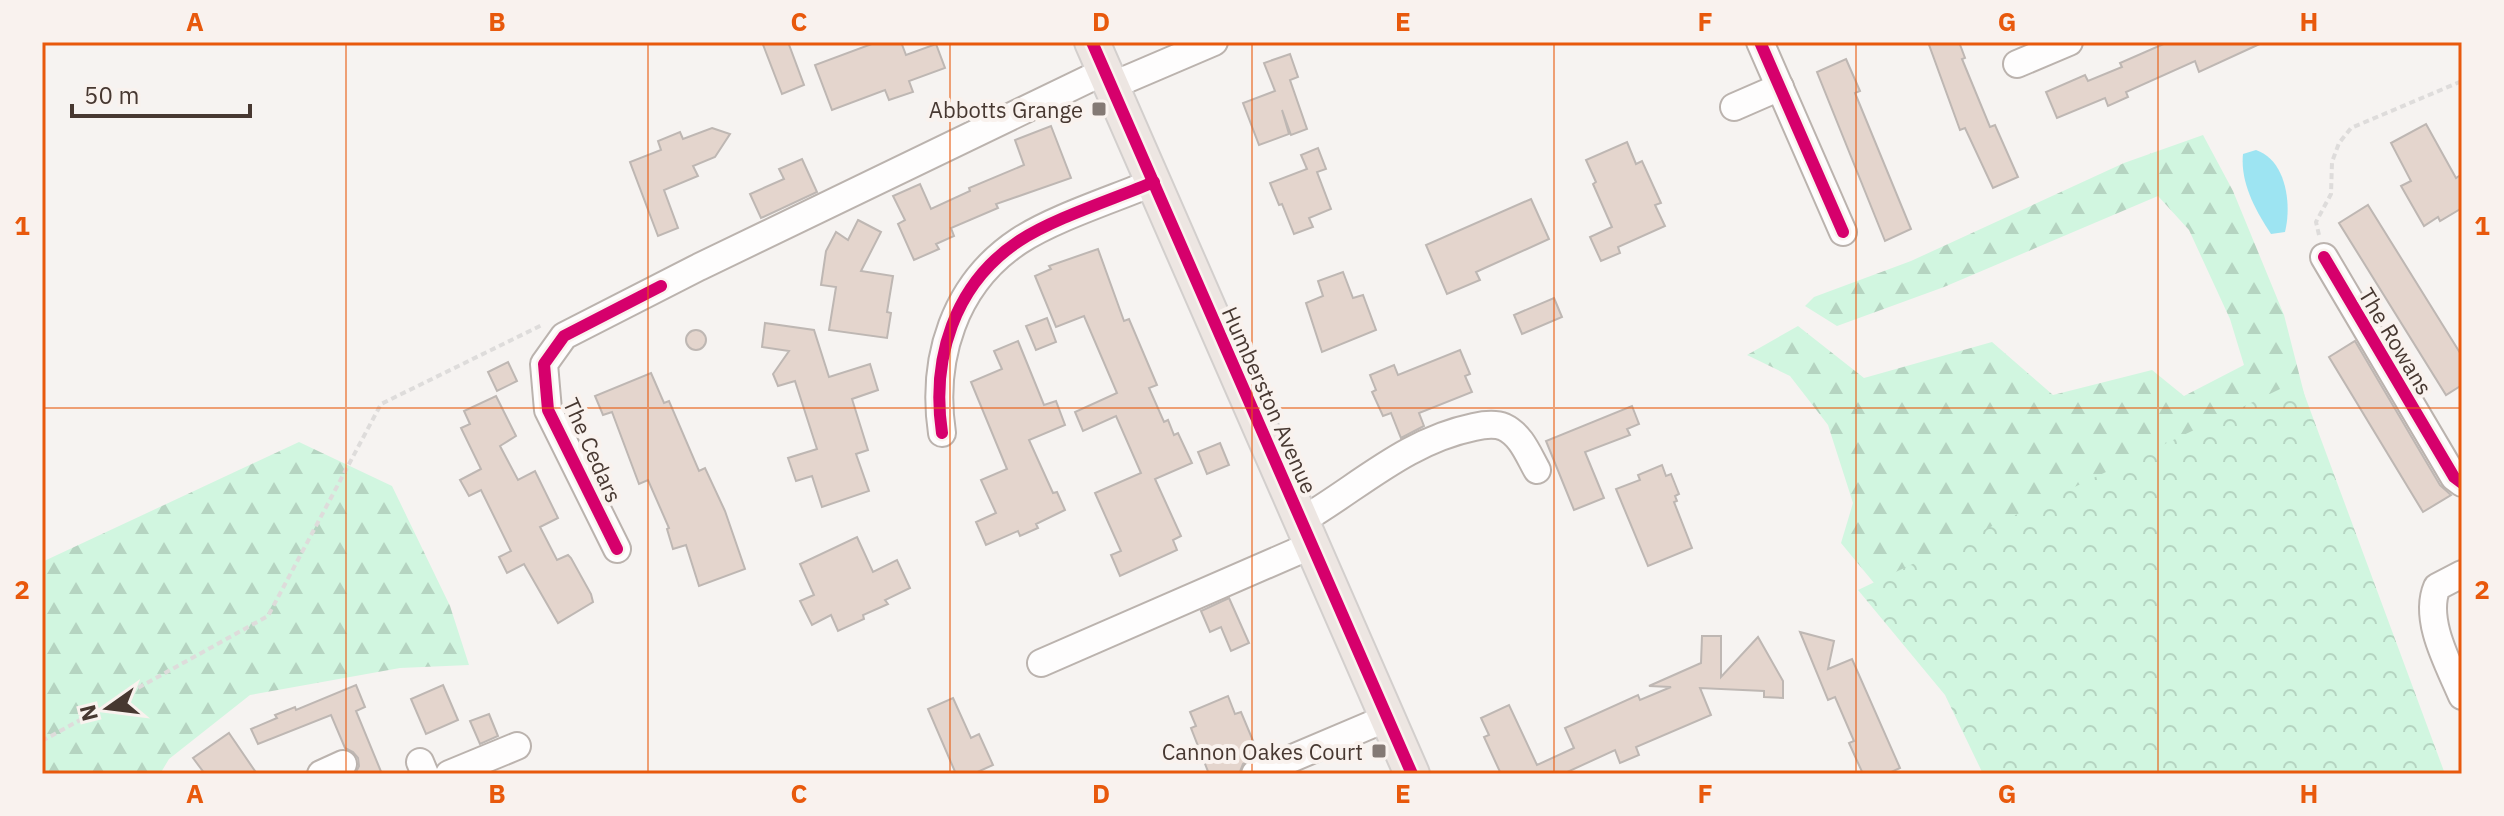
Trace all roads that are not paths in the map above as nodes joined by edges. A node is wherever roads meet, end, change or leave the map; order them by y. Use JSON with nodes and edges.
{"nodes":[{"id":1,"x":1214,"y":42,"type":"edge"},
{"id":2,"x":1760,"y":42,"type":"edge"},
{"id":3,"x":2069,"y":42,"type":"edge"},
{"id":4,"x":2017,"y":63,"type":"dead end"},
{"id":5,"x":1103,"y":66,"type":"edge"},
{"id":6,"x":1780,"y":87,"type":"junction"},
{"id":7,"x":1734,"y":107,"type":"dead end"},
{"id":8,"x":1154,"y":182,"type":"junction"},
{"id":9,"x":1843,"y":232,"type":"dead end"},
{"id":10,"x":2324,"y":257,"type":"road end"},
{"id":11,"x":942,"y":433,"type":"dead end"},
{"id":12,"x":1537,"y":470,"type":"dead end"},
{"id":13,"x":2462,"y":483,"type":"edge"},
{"id":14,"x":1307,"y":533,"type":"junction"},
{"id":15,"x":617,"y":549,"type":"dead end"},
{"id":16,"x":2462,"y":574,"type":"edge"},
{"id":17,"x":1041,"y":663,"type":"dead end"},
{"id":18,"x":2462,"y":696,"type":"edge"},
{"id":19,"x":1387,"y":718,"type":"junction"},
{"id":20,"x":517,"y":746,"type":"dead end"},
{"id":21,"x":449,"y":774,"type":"edge"},
{"id":22,"x":1255,"y":774,"type":"edge"},
{"id":23,"x":1412,"y":774,"type":"edge"}],
"edges":[{"from":1,"to":5,"type":"street","name":"The Cedars"},
{"from":2,"to":6,"type":"street"},
{"from":3,"to":4,"type":"street"},
{"from":5,"to":8,"type":"main road","name":"Humberston Avenue"},
{"from":5,"to":15,"type":"street","name":"The Cedars"},
{"from":6,"to":7,"type":"street"},
{"from":6,"to":9,"type":"street"},
{"from":8,"to":11,"type":"street"},
{"from":8,"to":14,"type":"main road","name":"Humberston Avenue"},
{"from":10,"to":13,"type":"street","name":"The Rowans"},
{"from":12,"to":14,"type":"street"},
{"from":14,"to":17,"type":"street"},
{"from":14,"to":19,"type":"main road","name":"Humberston Avenue"},
{"from":16,"to":18,"type":"street"},
{"from":19,"to":22,"type":"street"},
{"from":19,"to":23,"type":"main road","name":"Humberston Avenue"},
{"from":20,"to":21,"type":"street"}]}
